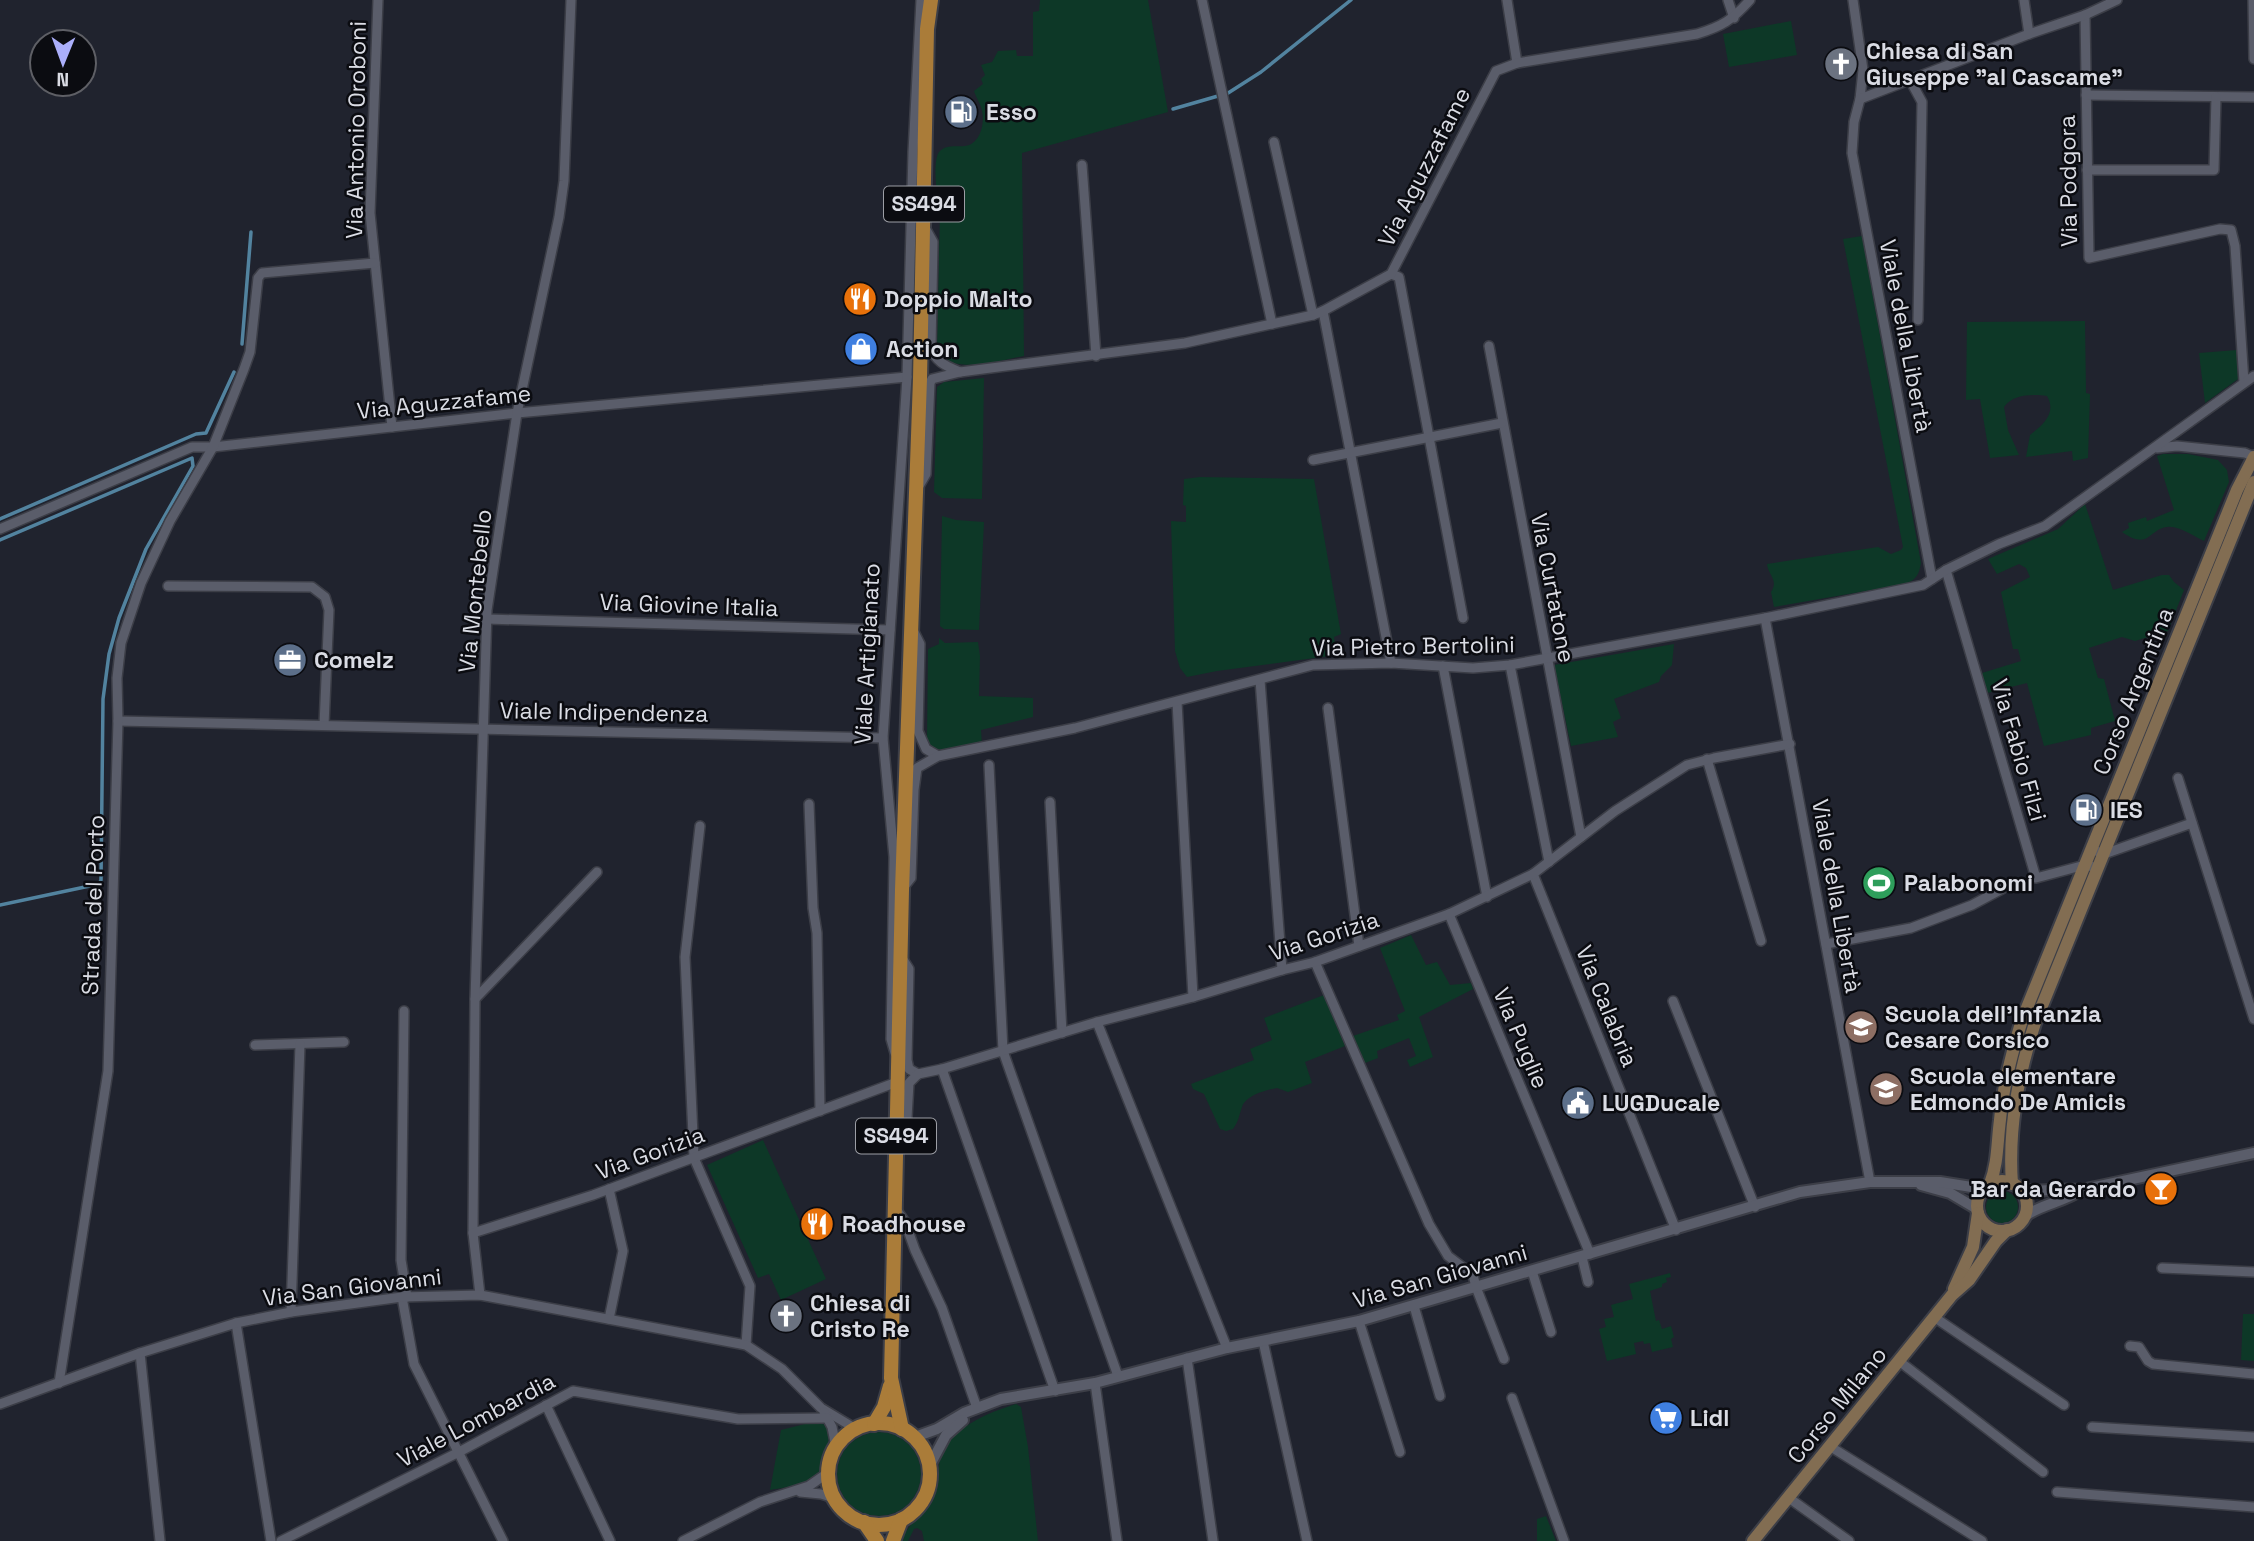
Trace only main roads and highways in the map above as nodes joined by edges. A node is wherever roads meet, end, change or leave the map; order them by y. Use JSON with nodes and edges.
{"nodes":[{"id":1,"x":923,"y":0,"type":"edge"},
{"id":2,"x":930,"y":0,"type":"edge"},
{"id":3,"x":927,"y":29,"type":"junction"},
{"id":4,"x":2254,"y":457,"type":"edge"},
{"id":5,"x":2254,"y":482,"type":"edge"},
{"id":6,"x":2097,"y":852,"type":"junction"},
{"id":7,"x":2016,"y":1186,"type":"junction"},
{"id":8,"x":1987,"y":1187,"type":"junction"},
{"id":9,"x":1977,"y":1211,"type":"junction"},
{"id":10,"x":2007,"y":1230,"type":"junction"},
{"id":11,"x":1952,"y":1295,"type":"junction"},
{"id":12,"x":891,"y":1381,"type":"junction"},
{"id":13,"x":874,"y":1424,"type":"junction"},
{"id":14,"x":909,"y":1433,"type":"junction"},
{"id":15,"x":901,"y":1520,"type":"junction"},
{"id":16,"x":864,"y":1522,"type":"junction"},
{"id":17,"x":877,"y":1541,"type":"edge"},
{"id":18,"x":893,"y":1541,"type":"edge"},
{"id":19,"x":1753,"y":1541,"type":"edge"}],
"edges":[{"from":1,"to":3,"type":"main road","number":"SS494"},
{"from":2,"to":3,"type":"main road","number":"SS494"},
{"from":3,"to":12,"type":"main road","name":"Viale Artigianato","number":"SS494"},
{"from":4,"to":6,"type":"main road","name":"Corso Argentina"},
{"from":5,"to":6,"type":"main road","name":"Corso Argentina"},
{"from":6,"to":7,"type":"main road","name":"Corso Argentina"},
{"from":6,"to":8,"type":"main road","name":"Corso Argentina"},
{"from":7,"to":8,"type":"main road"},
{"from":7,"to":10,"type":"main road","name":"Corso Argentina"},
{"from":8,"to":9,"type":"main road","name":"Corso Argentina"},
{"from":9,"to":10,"type":"main road"},
{"from":9,"to":11,"type":"main road","name":"Corso Milano"},
{"from":10,"to":11,"type":"main road","name":"Corso Milano"},
{"from":11,"to":19,"type":"main road","name":"Corso Milano"},
{"from":12,"to":13,"type":"main road","name":"Viale Artigianato","number":"SS494"},
{"from":12,"to":14,"type":"main road","name":"Viale Artigianato","number":"SS494"},
{"from":13,"to":14,"type":"main road"},
{"from":13,"to":16,"type":"main road"},
{"from":14,"to":15,"type":"main road","number":"SS494"},
{"from":15,"to":16,"type":"main road"},
{"from":15,"to":18,"type":"main road"},
{"from":16,"to":17,"type":"main road"}]}
